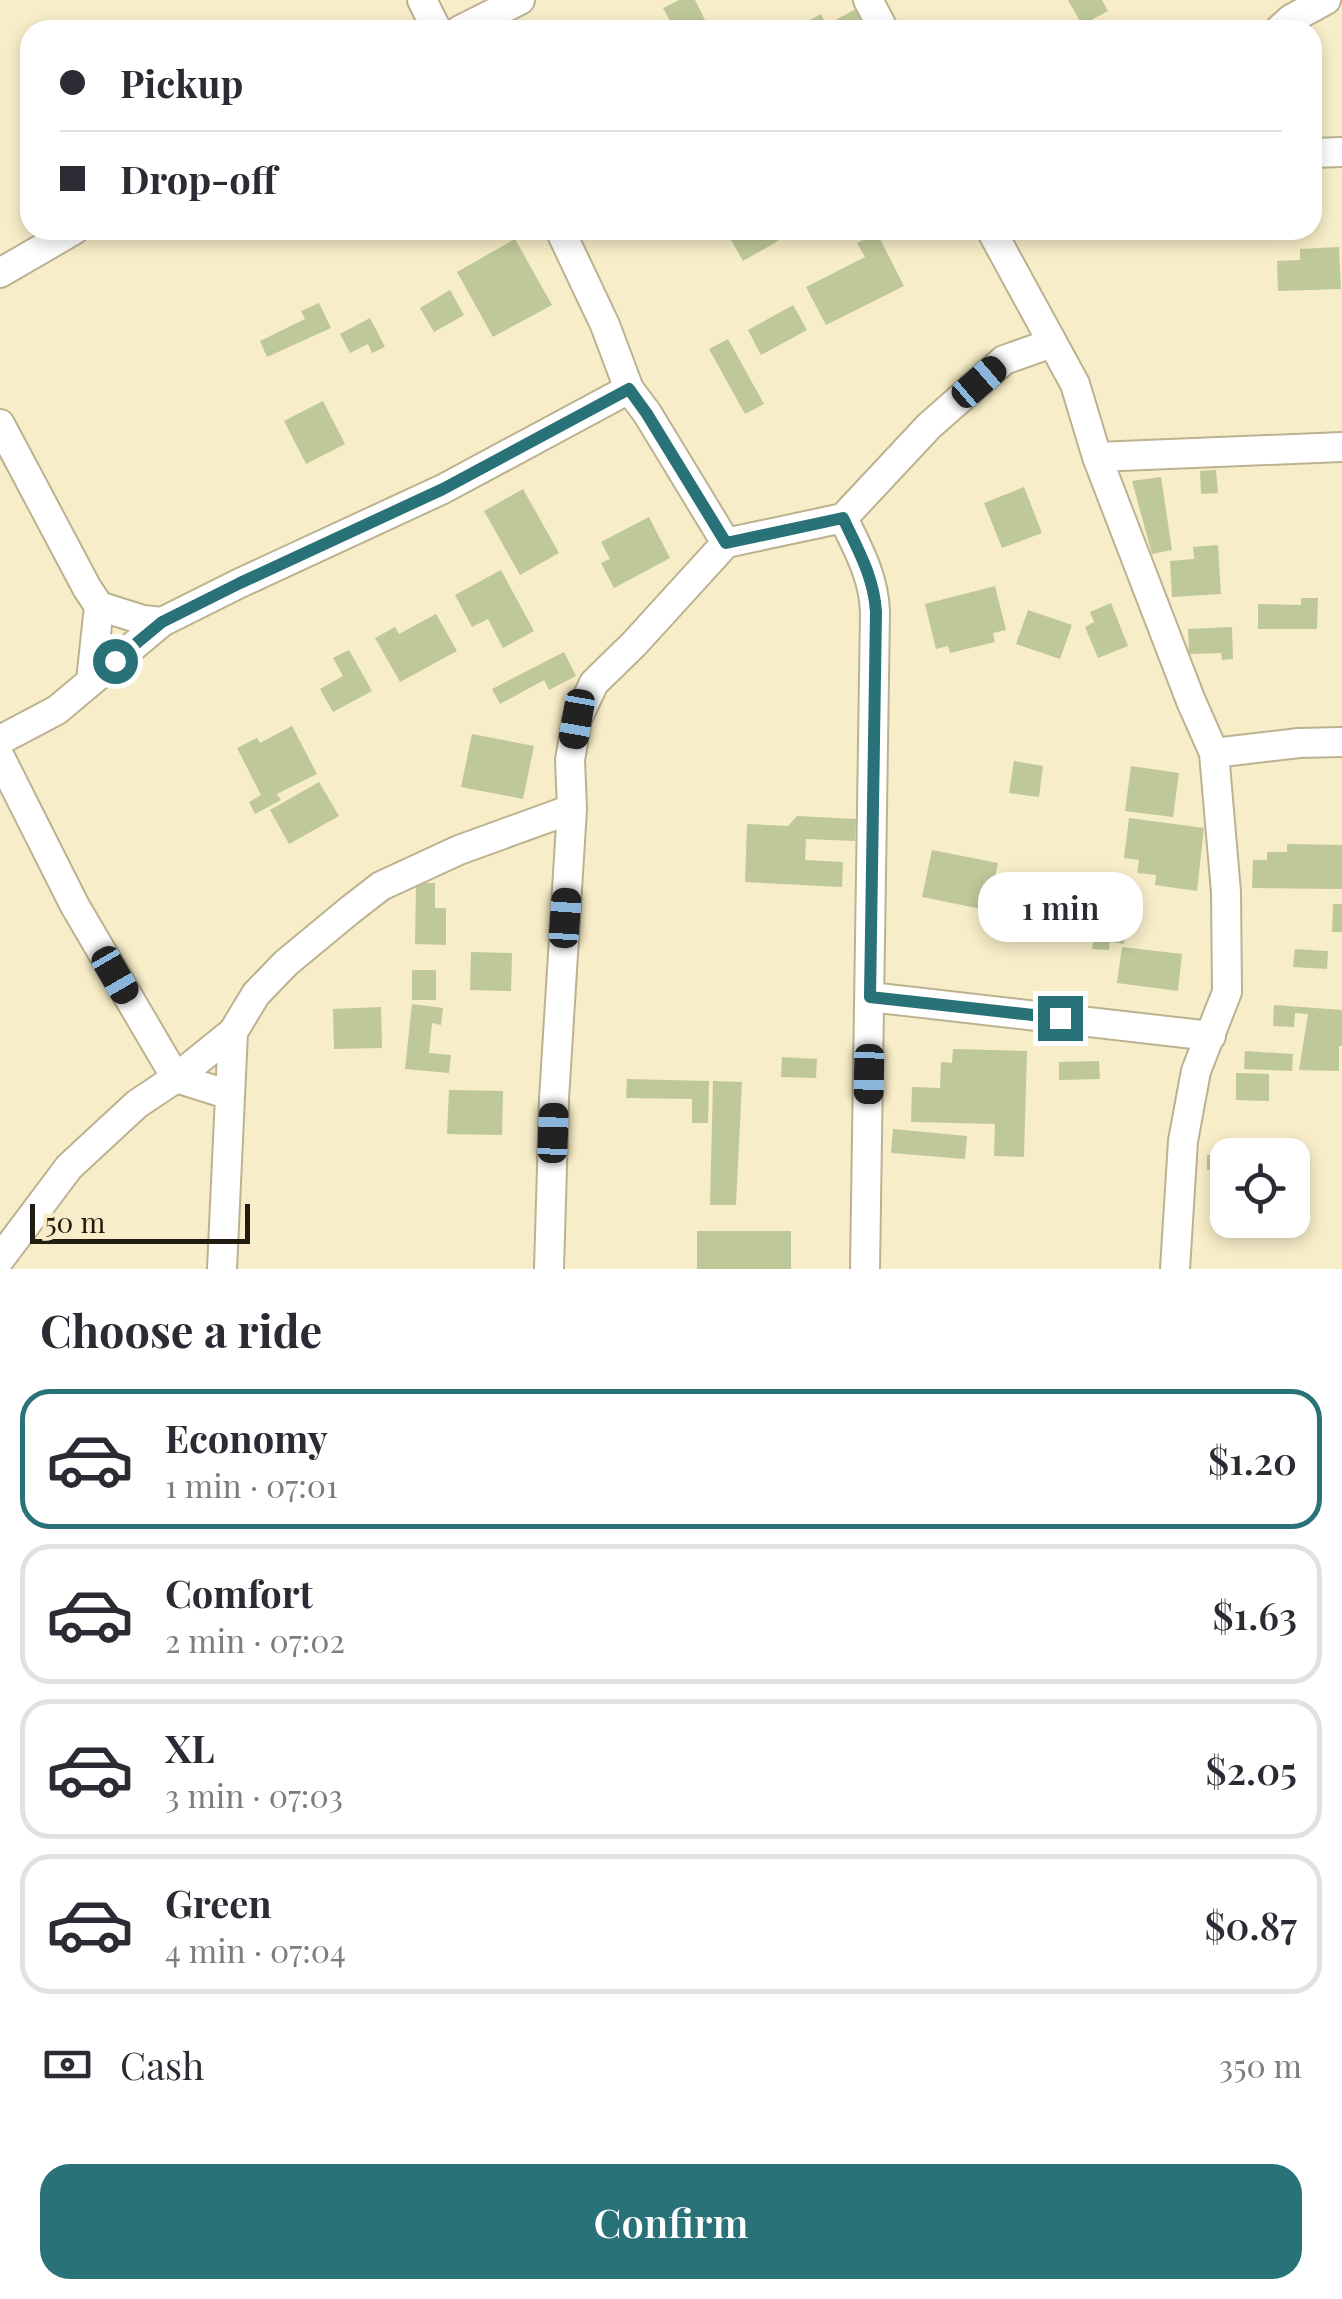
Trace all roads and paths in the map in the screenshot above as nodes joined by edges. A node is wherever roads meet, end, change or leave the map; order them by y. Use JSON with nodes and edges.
{"nodes":[{"id":1,"x":520,"y":0,"type":"edge"},
{"id":2,"x":1326,"y":0,"type":"edge"},
{"id":3,"x":480,"y":20,"type":"edge"},
{"id":4,"x":1290,"y":20,"type":"edge"},
{"id":5,"x":57,"y":240,"type":"edge"},
{"id":6,"x":565,"y":240,"type":"edge"},
{"id":7,"x":996,"y":240,"type":"edge"},
{"id":8,"x":0,"y":273,"type":"edge"},
{"id":9,"x":1052,"y":344,"type":"junction"},
{"id":10,"x":629,"y":389,"type":"junction"},
{"id":11,"x":0,"y":424,"type":"edge"},
{"id":12,"x":1342,"y":447,"type":"edge"},
{"id":13,"x":1097,"y":457,"type":"junction"},
{"id":14,"x":843,"y":518,"type":"junction"},
{"id":15,"x":726,"y":543,"type":"junction"},
{"id":16,"x":99,"y":606,"type":"junction"},
{"id":17,"x":162,"y":622,"type":"junction"},
{"id":18,"x":91,"y":681,"type":"junction"},
{"id":19,"x":0,"y":740,"type":"edge"},
{"id":20,"x":1342,"y":742,"type":"edge"},
{"id":21,"x":1214,"y":753,"type":"junction"},
{"id":22,"x":0,"y":757,"type":"edge"},
{"id":23,"x":572,"y":808,"type":"junction"},
{"id":24,"x":870,"y":997,"type":"junction"},
{"id":25,"x":233,"y":1032,"type":"junction"},
{"id":26,"x":1212,"y":1036,"type":"junction"},
{"id":27,"x":176,"y":1078,"type":"junction"},
{"id":28,"x":230,"y":1095,"type":"junction"},
{"id":29,"x":0,"y":1259,"type":"edge"},
{"id":30,"x":222,"y":1269,"type":"edge"},
{"id":31,"x":549,"y":1269,"type":"edge"},
{"id":32,"x":866,"y":1269,"type":"edge"},
{"id":33,"x":1175,"y":1269,"type":"edge"}],
"edges":[{"from":1,"to":3,"type":"street"},
{"from":2,"to":4,"type":"street"},
{"from":5,"to":8,"type":"street"},
{"from":6,"to":10,"type":"street"},
{"from":7,"to":9,"type":"street"},
{"from":9,"to":13,"type":"street"},
{"from":9,"to":14,"type":"street"},
{"from":10,"to":15,"type":"street"},
{"from":10,"to":17,"type":"street"},
{"from":11,"to":16,"type":"street"},
{"from":12,"to":13,"type":"street"},
{"from":13,"to":21,"type":"street"},
{"from":14,"to":15,"type":"street"},
{"from":14,"to":24,"type":"street"},
{"from":15,"to":23,"type":"street"},
{"from":16,"to":17,"type":"street"},
{"from":16,"to":18,"type":"street"},
{"from":17,"to":18,"type":"street"},
{"from":18,"to":19,"type":"street"},
{"from":20,"to":21,"type":"street"},
{"from":21,"to":26,"type":"street"},
{"from":22,"to":27,"type":"street"},
{"from":23,"to":25,"type":"street"},
{"from":23,"to":31,"type":"street"},
{"from":24,"to":26,"type":"street"},
{"from":24,"to":32,"type":"street"},
{"from":25,"to":27,"type":"street"},
{"from":25,"to":28,"type":"street"},
{"from":26,"to":33,"type":"street"},
{"from":27,"to":28,"type":"street"},
{"from":27,"to":29,"type":"street"},
{"from":28,"to":30,"type":"street"}]}
